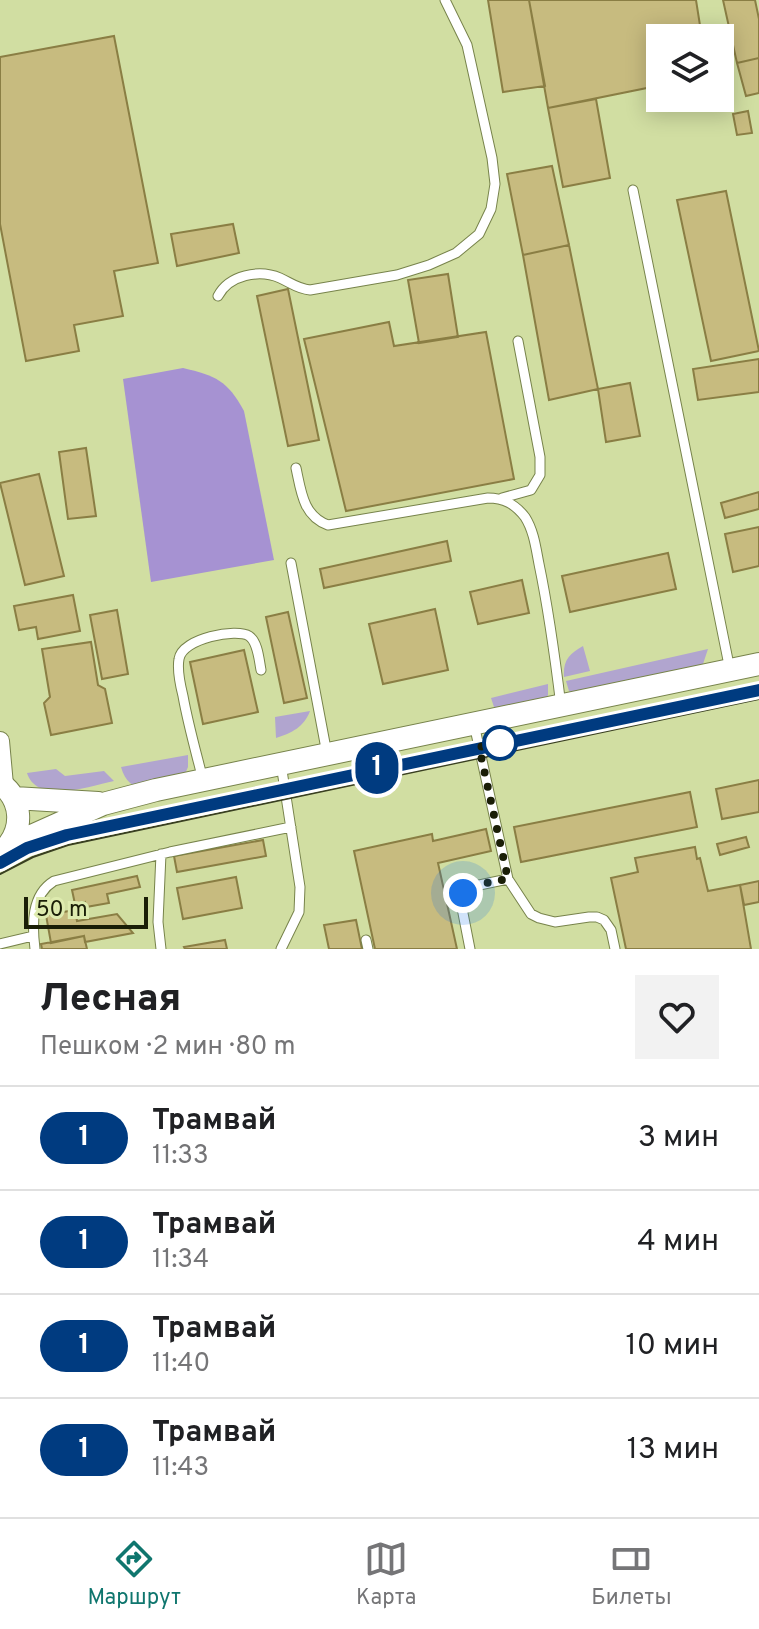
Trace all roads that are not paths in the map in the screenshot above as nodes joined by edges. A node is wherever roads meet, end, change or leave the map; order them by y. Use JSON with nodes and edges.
{"nodes":[{"id":1,"x":445,"y":0,"type":"edge"},
{"id":2,"x":633,"y":190,"type":"dead end"},
{"id":3,"x":218,"y":296,"type":"dead end"},
{"id":4,"x":518,"y":341,"type":"dead end"},
{"id":5,"x":296,"y":468,"type":"dead end"},
{"id":6,"x":502,"y":498,"type":"junction"},
{"id":7,"x":291,"y":563,"type":"dead end"},
{"id":8,"x":759,"y":664,"type":"edge"},
{"id":9,"x":261,"y":670,"type":"dead end"},
{"id":10,"x":730,"y":670,"type":"junction"},
{"id":11,"x":561,"y":706,"type":"junction"},
{"id":12,"x":474,"y":724,"type":"junction"},
{"id":13,"x":0,"y":741,"type":"edge"},
{"id":14,"x":327,"y":754,"type":"junction"},
{"id":15,"x":281,"y":764,"type":"junction"},
{"id":16,"x":203,"y":780,"type":"junction"},
{"id":17,"x":6,"y":789,"type":"edge"},
{"id":18,"x":103,"y":804,"type":"junction"},
{"id":19,"x":291,"y":827,"type":"junction"},
{"id":20,"x":4,"y":850,"type":"edge"},
{"id":21,"x":161,"y":854,"type":"junction"},
{"id":22,"x":508,"y":879,"type":"junction"},
{"id":23,"x":33,"y":936,"type":"junction"},
{"id":24,"x":0,"y":944,"type":"edge"},
{"id":25,"x":35,"y":949,"type":"edge"},
{"id":26,"x":161,"y":949,"type":"edge"},
{"id":27,"x":281,"y":949,"type":"edge"},
{"id":28,"x":470,"y":949,"type":"edge"},
{"id":29,"x":615,"y":949,"type":"edge"}],
"edges":[{"from":1,"to":3,"type":"lane"},
{"from":2,"to":10,"type":"lane"},
{"from":4,"to":6,"type":"lane"},
{"from":5,"to":6,"type":"lane"},
{"from":6,"to":11,"type":"lane"},
{"from":7,"to":14,"type":"lane"},
{"from":8,"to":10,"type":"street"},
{"from":9,"to":16,"type":"lane"},
{"from":10,"to":11,"type":"street"},
{"from":11,"to":12,"type":"street"},
{"from":12,"to":14,"type":"street"},
{"from":12,"to":22,"type":"lane"},
{"from":13,"to":17,"type":"street"},
{"from":14,"to":15,"type":"street"},
{"from":15,"to":16,"type":"street"},
{"from":15,"to":19,"type":"lane"},
{"from":16,"to":18,"type":"street"},
{"from":17,"to":18,"type":"street"},
{"from":17,"to":20,"type":"street"},
{"from":18,"to":20,"type":"street"},
{"from":19,"to":21,"type":"lane"},
{"from":19,"to":27,"type":"lane"},
{"from":21,"to":23,"type":"lane"},
{"from":21,"to":26,"type":"lane"},
{"from":22,"to":28,"type":"lane"},
{"from":22,"to":29,"type":"lane"},
{"from":23,"to":24,"type":"lane"},
{"from":23,"to":25,"type":"lane"}]}
